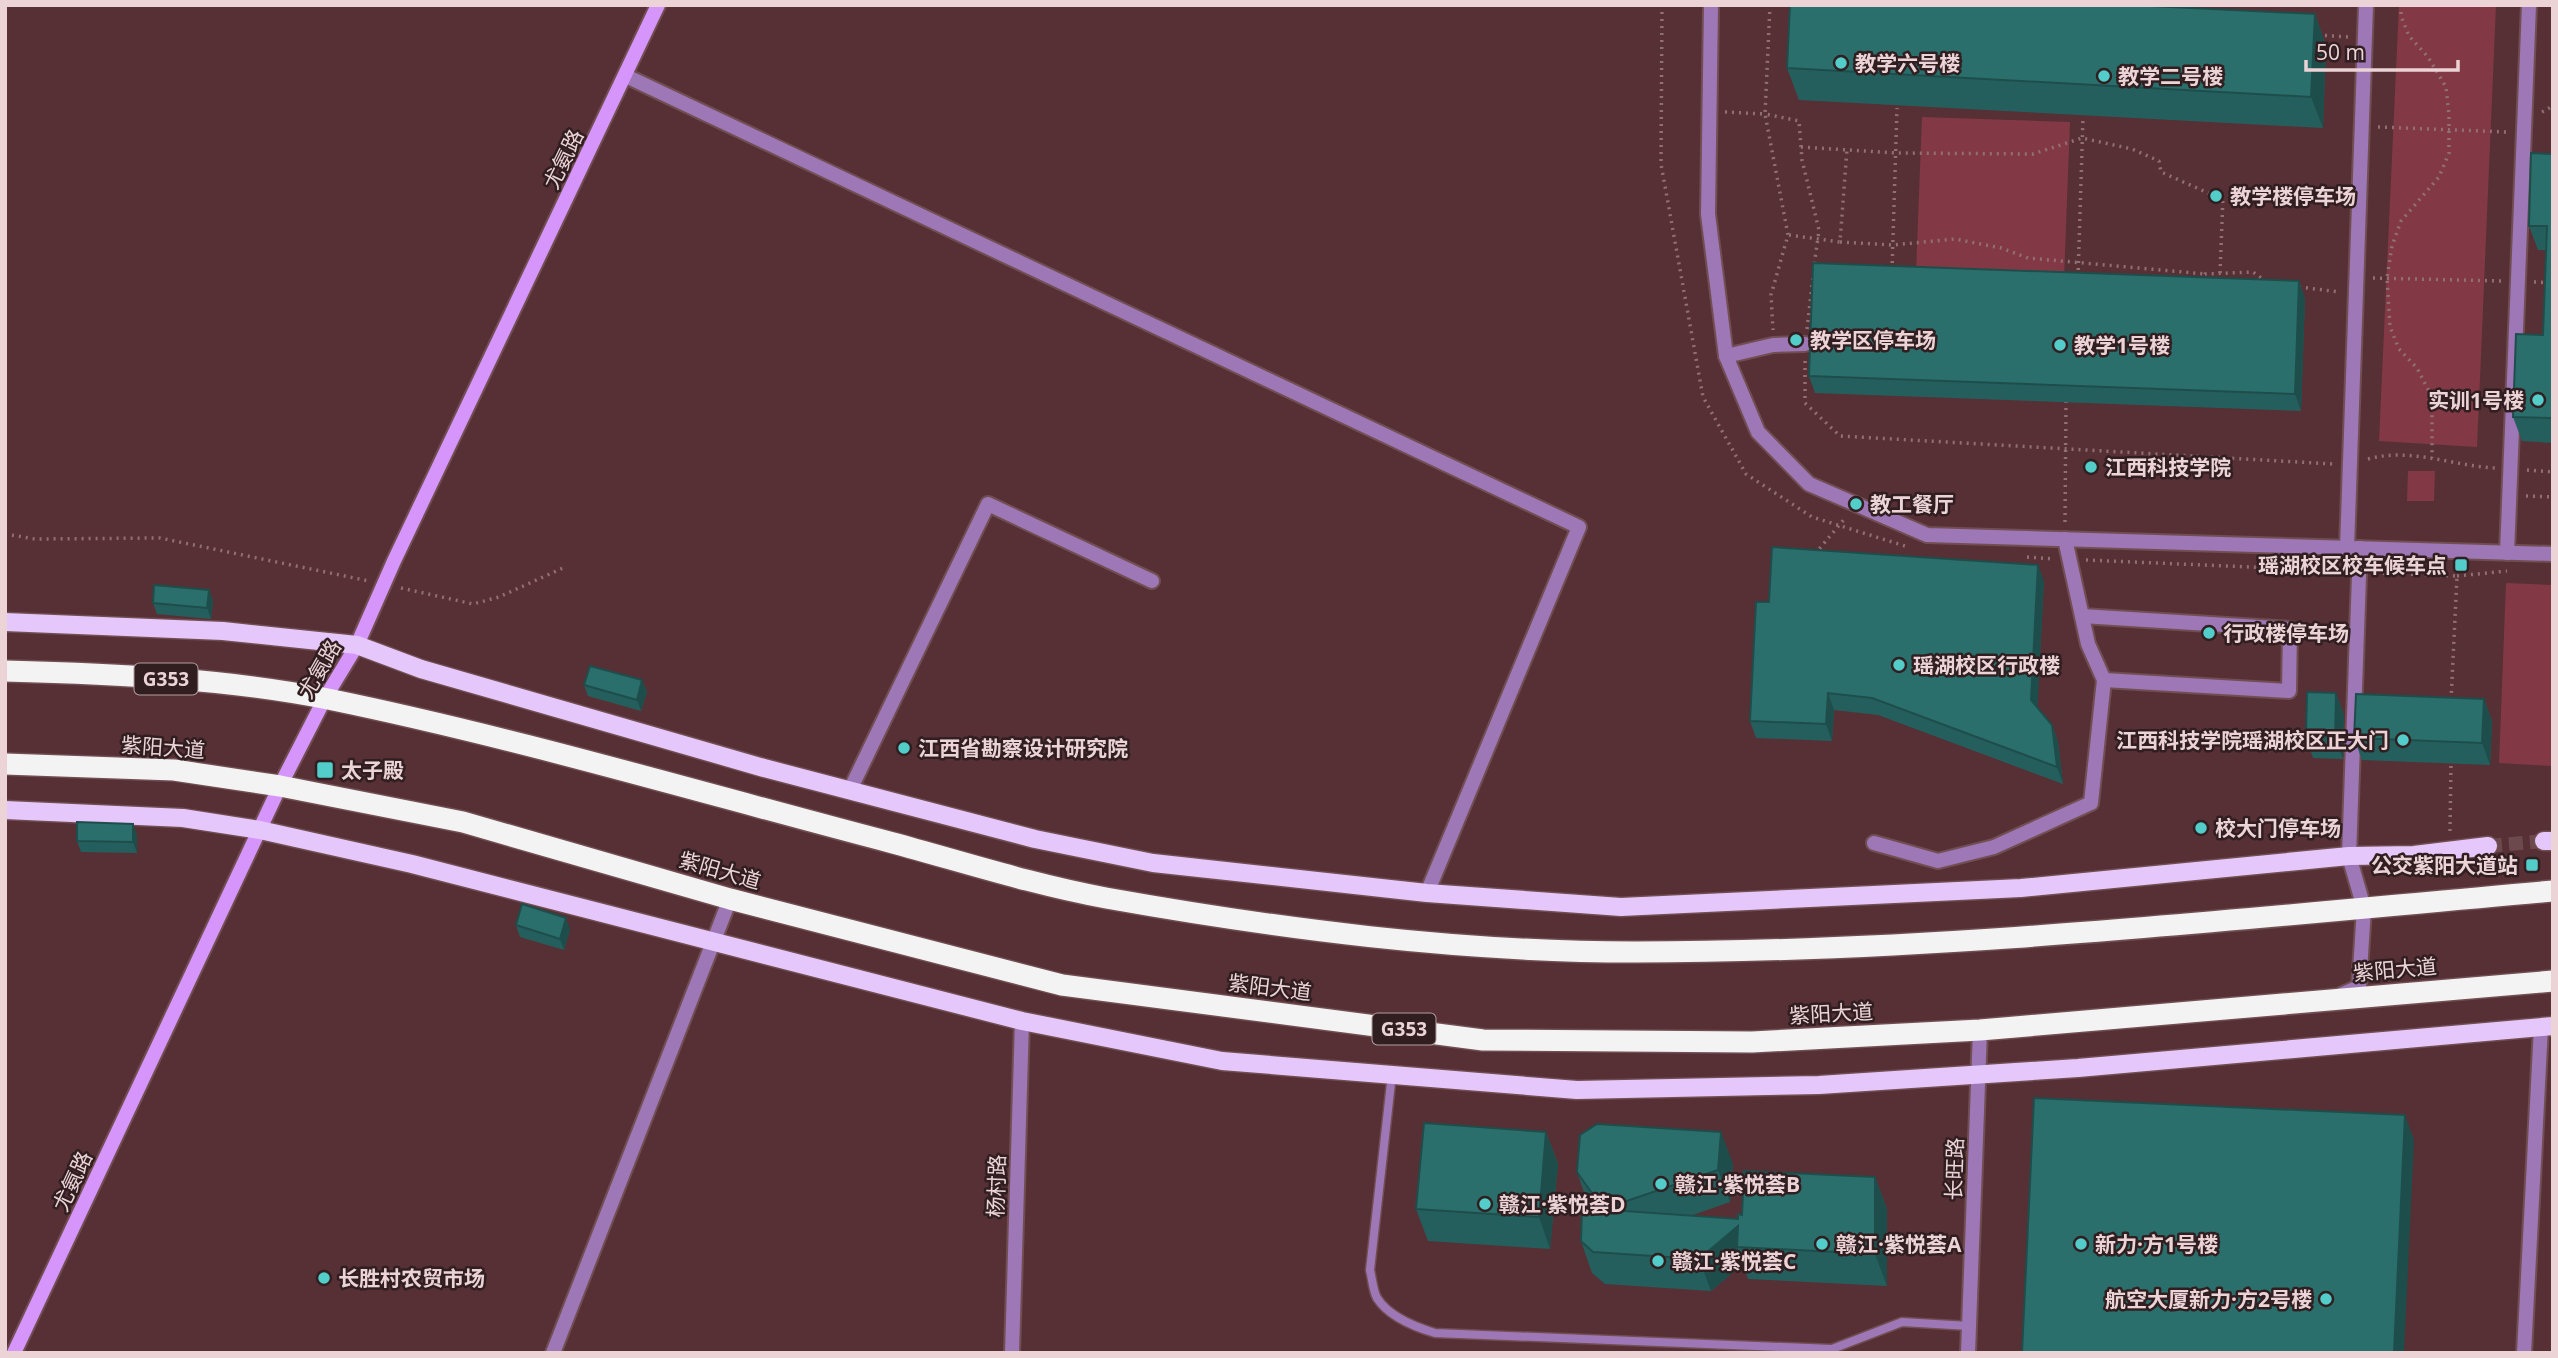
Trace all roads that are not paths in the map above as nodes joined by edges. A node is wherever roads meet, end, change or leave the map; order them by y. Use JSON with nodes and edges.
{"nodes":[{"id":1,"x":658,"y":5,"type":"edge"},
{"id":2,"x":1711,"y":5,"type":"edge"},
{"id":3,"x":2366,"y":5,"type":"edge"},
{"id":4,"x":2529,"y":5,"type":"edge"},
{"id":5,"x":626,"y":76,"type":"junction"},
{"id":6,"x":2543,"y":159,"type":"edge"},
{"id":7,"x":2523,"y":167,"type":"junction"},
{"id":8,"x":1805,"y":344,"type":"road end"},
{"id":9,"x":1726,"y":356,"type":"junction"},
{"id":10,"x":2065,"y":539,"type":"junction"},
{"id":11,"x":2353,"y":548,"type":"junction"},
{"id":12,"x":2507,"y":553,"type":"junction"},
{"id":13,"x":2553,"y":554,"type":"edge"},
{"id":14,"x":1152,"y":581,"type":"dead end"},
{"id":15,"x":2082,"y":616,"type":"junction"},
{"id":16,"x":5,"y":622,"type":"edge"},
{"id":17,"x":357,"y":645,"type":"junction"},
{"id":18,"x":5,"y":671,"type":"edge"},
{"id":19,"x":2104,"y":680,"type":"junction"},
{"id":20,"x":325,"y":698,"type":"junction"},
{"id":21,"x":5,"y":764,"type":"edge"},
{"id":22,"x":280,"y":786,"type":"junction"},
{"id":23,"x":850,"y":790,"type":"junction"},
{"id":24,"x":5,"y":810,"type":"edge"},
{"id":25,"x":260,"y":830,"type":"junction"},
{"id":26,"x":1874,"y":843,"type":"dead end"},
{"id":27,"x":2488,"y":846,"type":"tunnel mouth"},
{"id":28,"x":2349,"y":856,"type":"junction"},
{"id":29,"x":2553,"y":891,"type":"edge"},
{"id":30,"x":1427,"y":893,"type":"junction"},
{"id":31,"x":730,"y":899,"type":"junction"},
{"id":32,"x":2364,"y":908,"type":"junction"},
{"id":33,"x":713,"y":942,"type":"junction"},
{"id":34,"x":2553,"y":981,"type":"edge"},
{"id":35,"x":2330,"y":999,"type":"junction"},
{"id":36,"x":1022,"y":1021,"type":"junction"},
{"id":37,"x":2547,"y":1027,"type":"edge"},
{"id":38,"x":1980,"y":1030,"type":"junction"},
{"id":39,"x":1392,"y":1074,"type":"junction"},
{"id":40,"x":1979,"y":1074,"type":"junction"},
{"id":41,"x":1969,"y":1326,"type":"junction"},
{"id":42,"x":14,"y":1353,"type":"edge"},
{"id":43,"x":553,"y":1353,"type":"edge"},
{"id":44,"x":1012,"y":1353,"type":"edge"},
{"id":45,"x":1968,"y":1353,"type":"edge"},
{"id":46,"x":2524,"y":1353,"type":"edge"}],
"edges":[{"from":1,"to":5,"type":"main road","name":"尤氨路"},
{"from":2,"to":9,"type":"street"},
{"from":3,"to":11,"type":"street"},
{"from":4,"to":7,"type":"street"},
{"from":5,"to":17,"type":"main road","name":"尤氨路"},
{"from":5,"to":30,"type":"street"},
{"from":6,"to":7,"type":"street"},
{"from":7,"to":12,"type":"street"},
{"from":8,"to":9,"type":"street"},
{"from":9,"to":10,"type":"street"},
{"from":10,"to":11,"type":"street"},
{"from":10,"to":15,"type":"street"},
{"from":11,"to":12,"type":"street"},
{"from":11,"to":28,"type":"street"},
{"from":12,"to":13,"type":"street"},
{"from":14,"to":23,"type":"street"},
{"from":15,"to":19,"type":"street"},
{"from":15,"to":19,"type":"street"},
{"from":16,"to":17,"type":"main road"},
{"from":17,"to":20,"type":"main road","name":"尤氨路"},
{"from":17,"to":23,"type":"main road"},
{"from":18,"to":20,"type":"highway","number":"G353"},
{"from":19,"to":26,"type":"street"},
{"from":20,"to":22,"type":"main road","name":"尤氨路"},
{"from":20,"to":32,"type":"highway","number":"G353"},
{"from":21,"to":22,"type":"highway","name":"紫阳大道","number":"G353"},
{"from":22,"to":25,"type":"main road","name":"尤氨路"},
{"from":22,"to":31,"type":"highway","name":"紫阳大道","number":"G353"},
{"from":23,"to":30,"type":"main road"},
{"from":24,"to":25,"type":"main road"},
{"from":25,"to":33,"type":"main road"},
{"from":25,"to":42,"type":"main road","name":"尤氨路"},
{"from":27,"to":28,"type":"main road"},
{"from":28,"to":30,"type":"main road"},
{"from":28,"to":32,"type":"street"},
{"from":29,"to":32,"type":"highway","number":"G353"},
{"from":31,"to":33,"type":"street"},
{"from":31,"to":38,"type":"highway","name":"紫阳大道","number":"G353"},
{"from":32,"to":35,"type":"street"},
{"from":33,"to":36,"type":"main road"},
{"from":33,"to":43,"type":"street"},
{"from":34,"to":35,"type":"highway","name":"紫阳大道","number":"G353"},
{"from":35,"to":38,"type":"highway","name":"紫阳大道","number":"G353"},
{"from":36,"to":39,"type":"main road"},
{"from":36,"to":44,"type":"street","name":"杨村路"},
{"from":37,"to":40,"type":"main road"},
{"from":37,"to":46,"type":"street"},
{"from":38,"to":40,"type":"street","name":"长旺路"},
{"from":39,"to":40,"type":"main road"},
{"from":39,"to":41,"type":"lane"},
{"from":40,"to":41,"type":"street","name":"长旺路"},
{"from":41,"to":45,"type":"street","name":"长旺路"}]}
